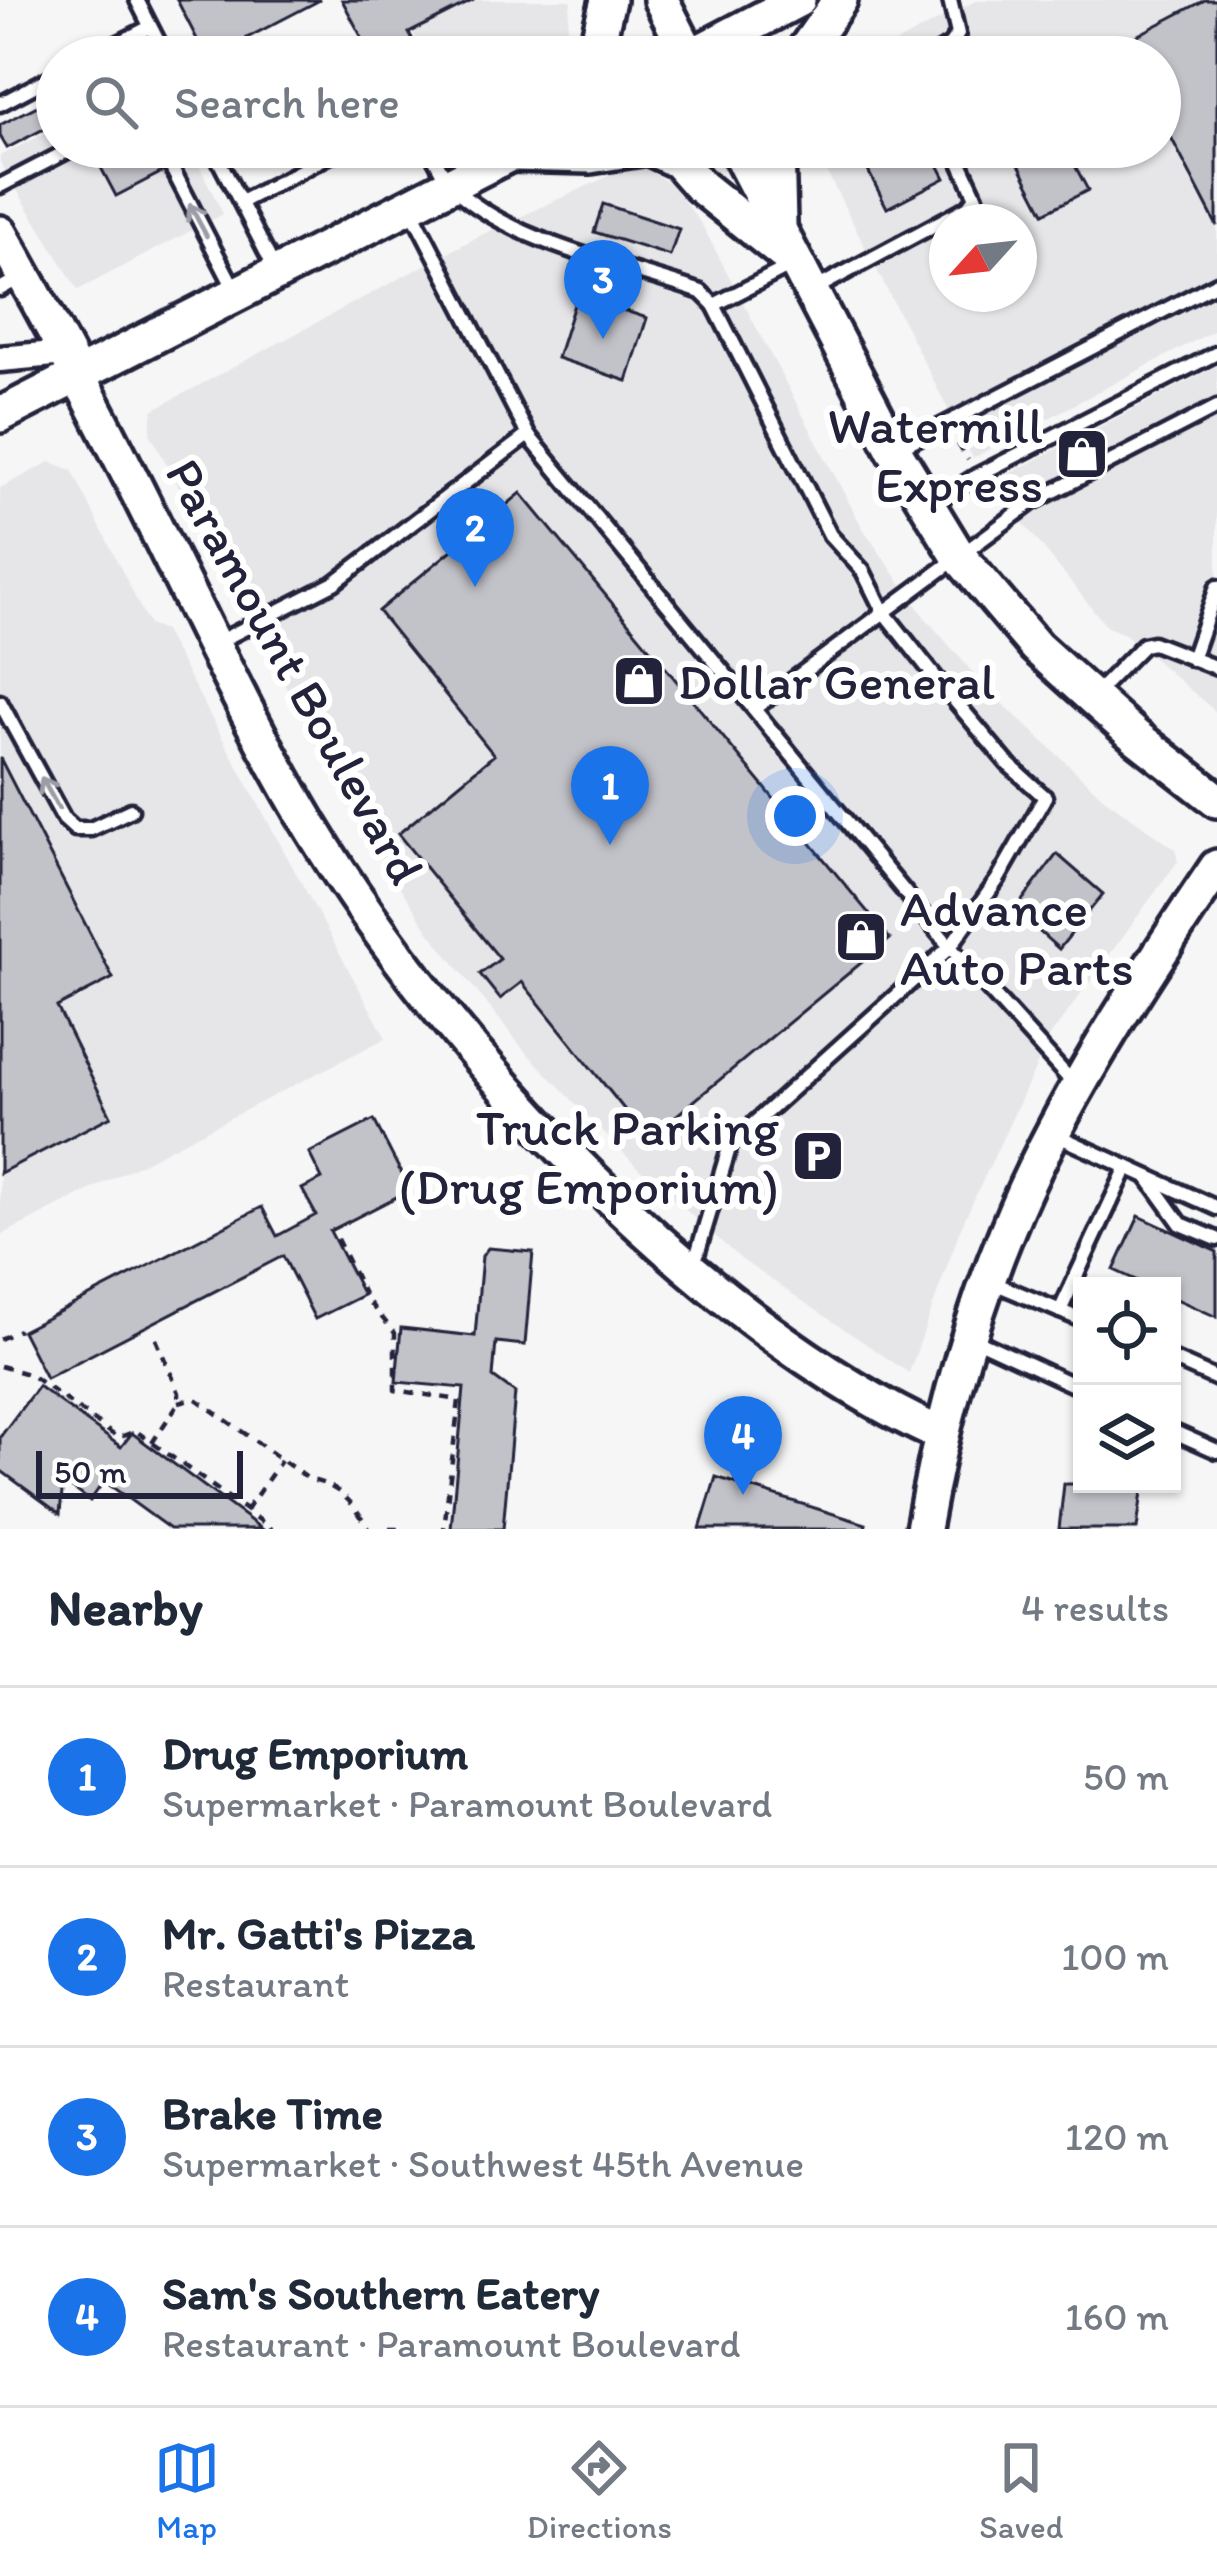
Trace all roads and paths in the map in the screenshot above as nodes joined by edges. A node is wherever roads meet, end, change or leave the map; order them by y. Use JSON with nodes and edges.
{"nodes":[{"id":1,"x":137,"y":0,"type":"edge"},
{"id":2,"x":608,"y":0,"type":"edge"},
{"id":3,"x":661,"y":0,"type":"edge"},
{"id":4,"x":798,"y":0,"type":"edge"},
{"id":5,"x":840,"y":0,"type":"edge"},
{"id":6,"x":950,"y":0,"type":"edge"},
{"id":7,"x":150,"y":26,"type":"junction"},
{"id":8,"x":131,"y":36,"type":"edge"},
{"id":9,"x":155,"y":36,"type":"edge"},
{"id":10,"x":599,"y":36,"type":"edge"},
{"id":11,"x":679,"y":36,"type":"edge"},
{"id":12,"x":730,"y":36,"type":"edge"},
{"id":13,"x":815,"y":36,"type":"edge"},
{"id":14,"x":957,"y":36,"type":"edge"},
{"id":15,"x":36,"y":85,"type":"edge"},
{"id":16,"x":0,"y":104,"type":"edge"},
{"id":17,"x":36,"y":167,"type":"edge"},
{"id":18,"x":172,"y":168,"type":"edge"},
{"id":19,"x":223,"y":168,"type":"edge"},
{"id":20,"x":306,"y":168,"type":"edge"},
{"id":21,"x":441,"y":168,"type":"edge"},
{"id":22,"x":484,"y":168,"type":"edge"},
{"id":23,"x":684,"y":168,"type":"edge"},
{"id":24,"x":747,"y":168,"type":"edge"},
{"id":25,"x":777,"y":168,"type":"edge"},
{"id":26,"x":964,"y":168,"type":"edge"},
{"id":27,"x":451,"y":185,"type":"junction"},
{"id":28,"x":0,"y":186,"type":"edge"},
{"id":29,"x":241,"y":202,"type":"junction"},
{"id":30,"x":410,"y":207,"type":"junction"},
{"id":31,"x":779,"y":232,"type":"junction"},
{"id":32,"x":0,"y":233,"type":"edge"},
{"id":33,"x":277,"y":272,"type":"junction"},
{"id":34,"x":803,"y":278,"type":"junction"},
{"id":35,"x":12,"y":282,"type":"edge"},
{"id":36,"x":1217,"y":283,"type":"edge"},
{"id":37,"x":236,"y":293,"type":"junction"},
{"id":38,"x":714,"y":305,"type":"junction"},
{"id":39,"x":1217,"y":353,"type":"edge"},
{"id":40,"x":0,"y":359,"type":"edge"},
{"id":41,"x":71,"y":364,"type":"junction"},
{"id":42,"x":1217,"y":407,"type":"edge"},
{"id":43,"x":0,"y":415,"type":"edge"},
{"id":44,"x":528,"y":435,"type":"junction"},
{"id":45,"x":894,"y":450,"type":"junction"},
{"id":46,"x":926,"y":508,"type":"junction"},
{"id":47,"x":958,"y":555,"type":"junction"},
{"id":48,"x":1217,"y":587,"type":"edge"},
{"id":49,"x":884,"y":611,"type":"junction"},
{"id":50,"x":213,"y":645,"type":"junction"},
{"id":51,"x":1192,"y":658,"type":"junction"},
{"id":52,"x":1217,"y":668,"type":"edge"},
{"id":53,"x":1092,"y":697,"type":"junction"},
{"id":54,"x":0,"y":702,"type":"edge"},
{"id":55,"x":754,"y":707,"type":"junction"},
{"id":56,"x":1217,"y":800,"type":"edge"},
{"id":57,"x":130,"y":810,"type":"dead end"},
{"id":58,"x":1217,"y":867,"type":"edge"},
{"id":59,"x":950,"y":947,"type":"junction"},
{"id":60,"x":1079,"y":1089,"type":"junction"},
{"id":61,"x":1054,"y":1134,"type":"junction"},
{"id":62,"x":1127,"y":1167,"type":"junction"},
{"id":63,"x":1147,"y":1176,"type":"junction"},
{"id":64,"x":1217,"y":1208,"type":"edge"},
{"id":65,"x":337,"y":1239,"type":"dead end"},
{"id":66,"x":1217,"y":1239,"type":"edge"},
{"id":67,"x":693,"y":1270,"type":"junction"},
{"id":68,"x":988,"y":1281,"type":"junction"},
{"id":69,"x":1060,"y":1311,"type":"junction"},
{"id":70,"x":1073,"y":1316,"type":"edge"},
{"id":71,"x":19,"y":1330,"type":"dead end"},
{"id":72,"x":153,"y":1332,"type":"dead end"},
{"id":73,"x":969,"y":1336,"type":"junction"},
{"id":74,"x":0,"y":1339,"type":"edge"},
{"id":75,"x":1181,"y":1363,"type":"edge"},
{"id":76,"x":0,"y":1366,"type":"edge"},
{"id":77,"x":1217,"y":1379,"type":"edge"},
{"id":78,"x":1073,"y":1385,"type":"edge"},
{"id":79,"x":179,"y":1402,"type":"junction"},
{"id":80,"x":940,"y":1434,"type":"junction"},
{"id":81,"x":1181,"y":1435,"type":"edge"},
{"id":82,"x":152,"y":1443,"type":"junction"},
{"id":83,"x":1217,"y":1451,"type":"edge"},
{"id":84,"x":281,"y":1461,"type":"junction"},
{"id":85,"x":246,"y":1510,"type":"junction"},
{"id":86,"x":272,"y":1529,"type":"edge"},
{"id":87,"x":368,"y":1529,"type":"edge"},
{"id":88,"x":389,"y":1529,"type":"edge"},
{"id":89,"x":405,"y":1529,"type":"edge"},
{"id":90,"x":444,"y":1529,"type":"edge"},
{"id":91,"x":923,"y":1529,"type":"edge"}],
"edges":[{"from":1,"to":7,"type":"lane"},
{"from":2,"to":10,"type":"main road"},
{"from":3,"to":11,"type":"main road"},
{"from":4,"to":12,"type":"main road"},
{"from":5,"to":13,"type":"main road"},
{"from":6,"to":14,"type":"lane"},
{"from":7,"to":8,"type":"lane"},
{"from":7,"to":9,"type":"lane"},
{"from":15,"to":16,"type":"lane"},
{"from":17,"to":28,"type":"lane"},
{"from":37,"to":18,"type":"lane","one_way":true},
{"from":19,"to":29,"type":"lane"},
{"from":20,"to":29,"type":"lane"},
{"from":21,"to":27,"type":"lane"},
{"from":22,"to":27,"type":"main road"},
{"from":23,"to":34,"type":"main road"},
{"from":24,"to":31,"type":"main road"},
{"from":25,"to":31,"type":"main road"},
{"from":26,"to":34,"type":"lane"},
{"from":27,"to":30,"type":"main road"},
{"from":27,"to":38,"type":"lane"},
{"from":29,"to":33,"type":"lane"},
{"from":30,"to":33,"type":"main road"},
{"from":30,"to":44,"type":"lane"},
{"from":31,"to":34,"type":"main road"},
{"from":32,"to":35,"type":"main road","name":"Paramount Boulevard"},
{"from":33,"to":37,"type":"main road"},
{"from":34,"to":38,"type":"lane"},
{"from":34,"to":45,"type":"main road"},
{"from":35,"to":41,"type":"main road","name":"Paramount Boulevard"},
{"from":36,"to":45,"type":"lane"},
{"from":37,"to":41,"type":"main road"},
{"from":38,"to":49,"type":"lane"},
{"from":39,"to":46,"type":"lane"},
{"from":40,"to":41,"type":"street"},
{"from":41,"to":43,"type":"main road"},
{"from":41,"to":50,"type":"main road","name":"Paramount Boulevard"},
{"from":42,"to":47,"type":"lane"},
{"from":44,"to":50,"type":"lane"},
{"from":44,"to":55,"type":"lane"},
{"from":45,"to":46,"type":"main road"},
{"from":46,"to":47,"type":"main road"},
{"from":47,"to":49,"type":"lane"},
{"from":47,"to":53,"type":"main road"},
{"from":48,"to":51,"type":"lane"},
{"from":49,"to":55,"type":"lane"},
{"from":49,"to":59,"type":"lane"},
{"from":50,"to":67,"type":"main road","name":"Paramount Boulevard"},
{"from":51,"to":52,"type":"lane"},
{"from":51,"to":53,"type":"lane"},
{"from":53,"to":56,"type":"main road"},
{"from":57,"to":54,"type":"lane","one_way":true},
{"from":55,"to":59,"type":"lane"},
{"from":58,"to":60,"type":"main road"},
{"from":59,"to":60,"type":"lane"},
{"from":59,"to":67,"type":"lane"},
{"from":60,"to":61,"type":"main road"},
{"from":61,"to":62,"type":"lane"},
{"from":61,"to":68,"type":"main road"},
{"from":62,"to":63,"type":"lane"},
{"from":62,"to":69,"type":"lane"},
{"from":63,"to":64,"type":"lane"},
{"from":63,"to":66,"type":"lane"},
{"from":65,"to":90,"type":"path"},
{"from":67,"to":80,"type":"main road","name":"Paramount Boulevard"},
{"from":68,"to":69,"type":"lane"},
{"from":68,"to":73,"type":"main road"},
{"from":69,"to":70,"type":"lane"},
{"from":71,"to":74,"type":"path"},
{"from":72,"to":79,"type":"path"},
{"from":73,"to":78,"type":"lane"},
{"from":73,"to":80,"type":"main road"},
{"from":75,"to":77,"type":"lane"},
{"from":76,"to":82,"type":"path"},
{"from":79,"to":82,"type":"path"},
{"from":79,"to":84,"type":"path"},
{"from":80,"to":91,"type":"main road"},
{"from":81,"to":83,"type":"lane"},
{"from":82,"to":85,"type":"path"},
{"from":84,"to":85,"type":"path"},
{"from":84,"to":87,"type":"path"},
{"from":85,"to":86,"type":"path"},
{"from":88,"to":89,"type":"path"}]}
